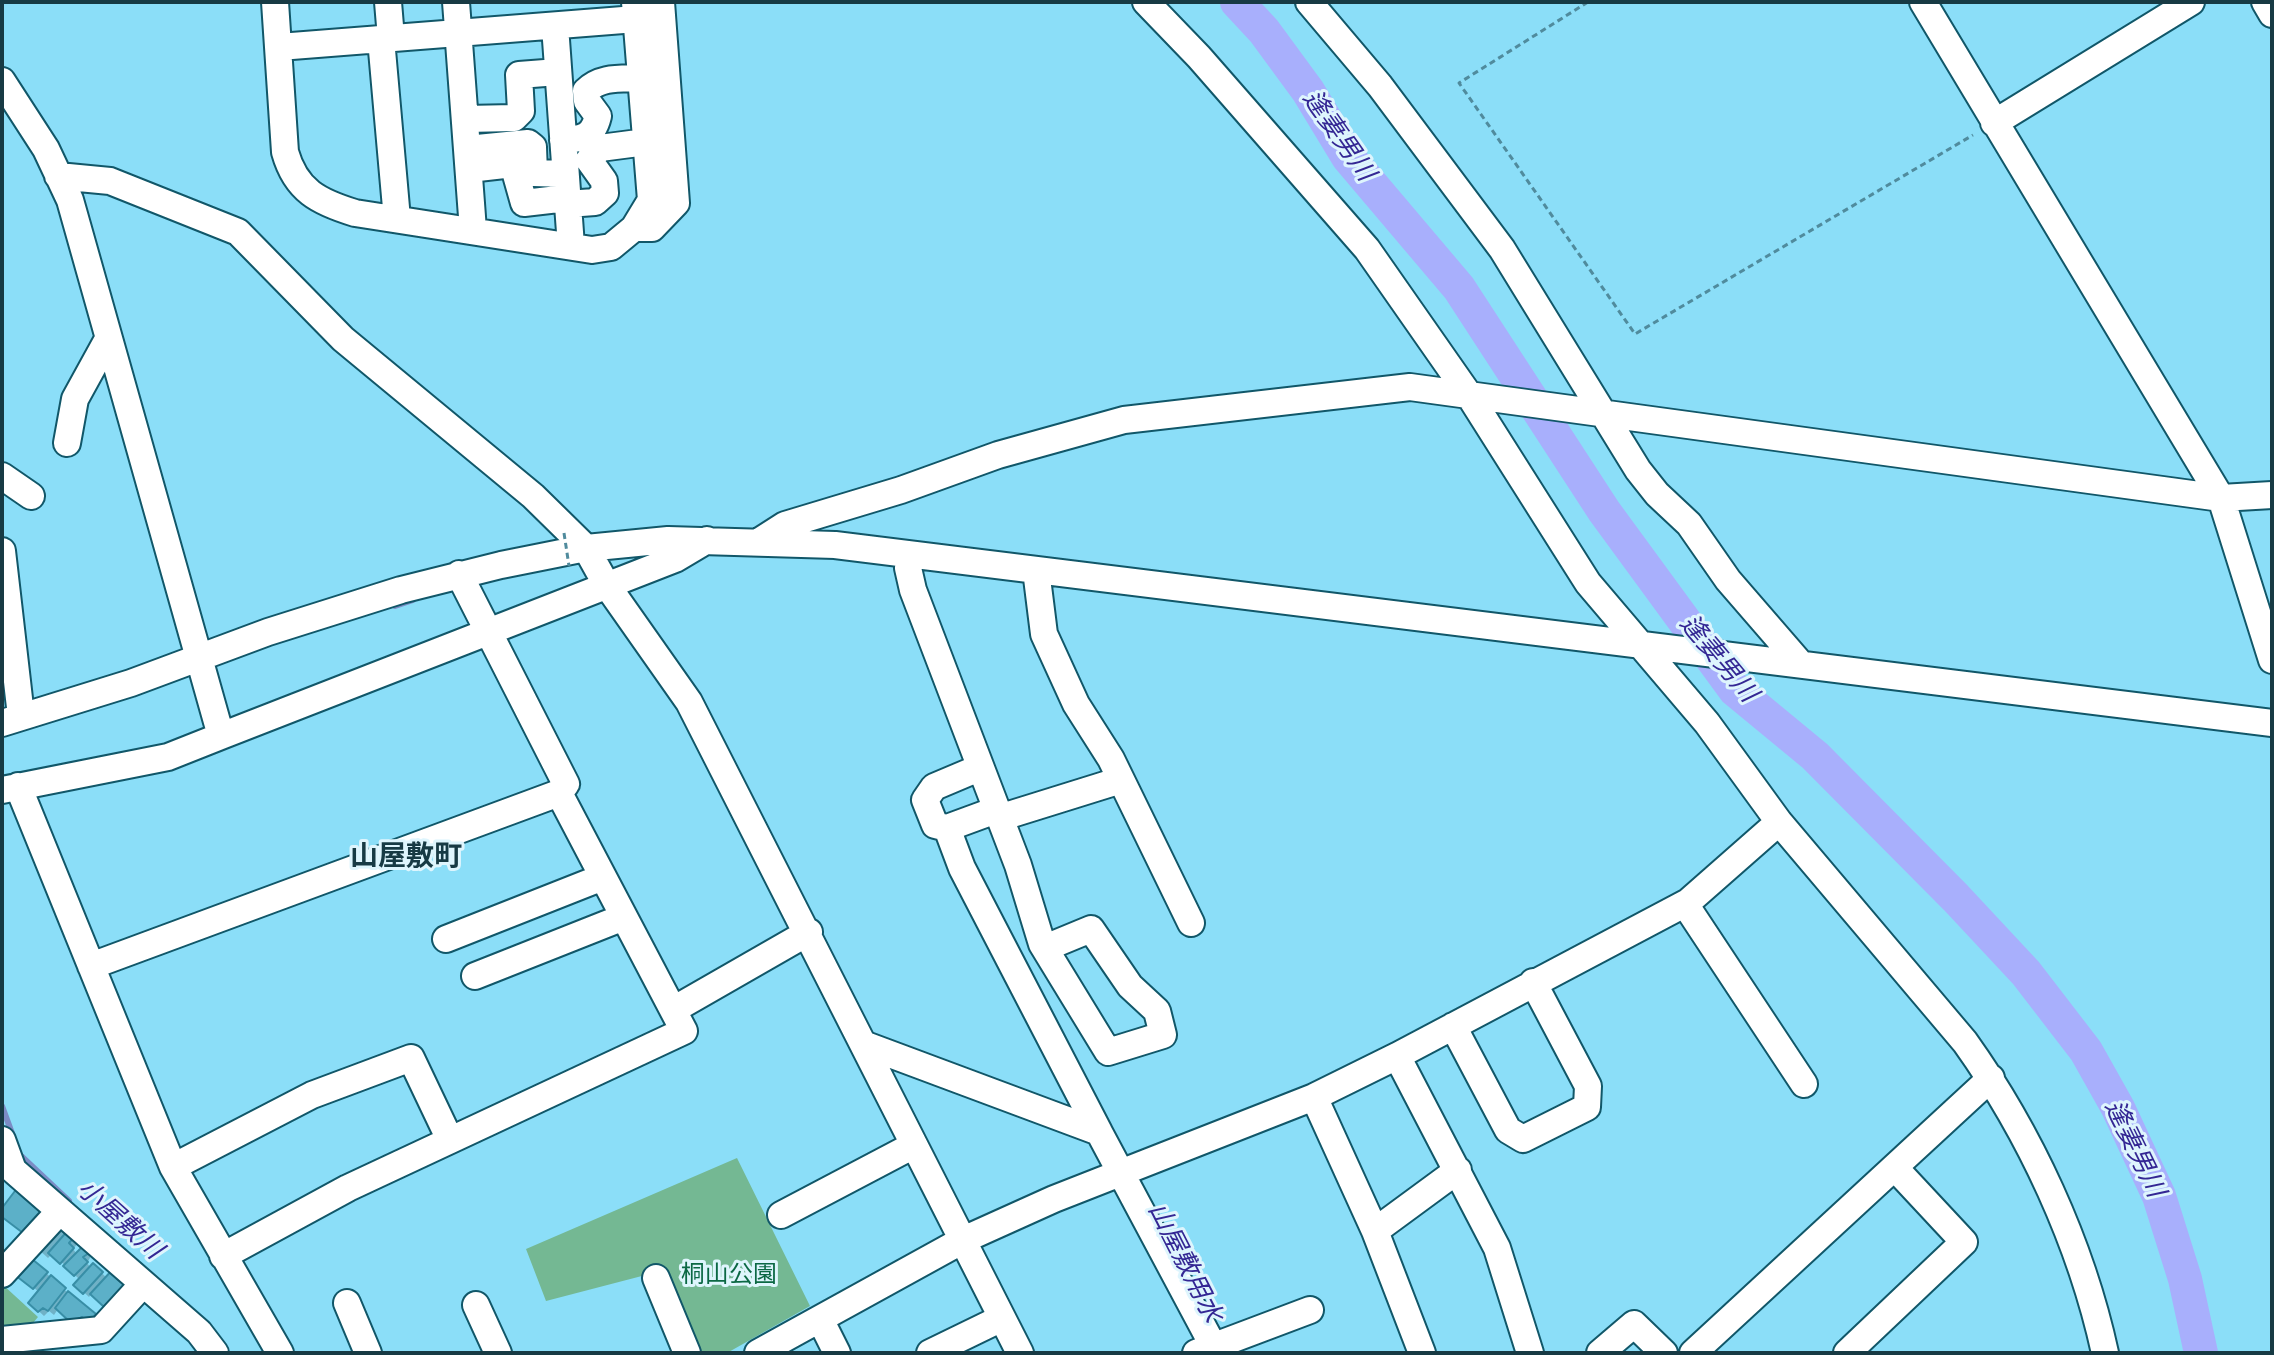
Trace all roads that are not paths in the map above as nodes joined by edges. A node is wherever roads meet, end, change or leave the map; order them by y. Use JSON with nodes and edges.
{"nodes":[{"id":1,"x":275,"y":2,"type":"edge"},
{"id":2,"x":388,"y":2,"type":"edge"},
{"id":3,"x":456,"y":2,"type":"edge"},
{"id":4,"x":661,"y":2,"type":"edge"},
{"id":5,"x":1146,"y":2,"type":"edge"},
{"id":6,"x":1309,"y":2,"type":"edge"},
{"id":7,"x":1923,"y":2,"type":"edge"},
{"id":8,"x":2191,"y":2,"type":"edge"},
{"id":9,"x":2265,"y":2,"type":"edge"},
{"id":10,"x":636,"y":11,"type":"edge"},
{"id":11,"x":2272,"y":14,"type":"edge"},
{"id":12,"x":552,"y":16,"type":"edge"},
{"id":13,"x":459,"y":33,"type":"junction"},
{"id":14,"x":386,"y":39,"type":"junction"},
{"id":15,"x":279,"y":47,"type":"junction"},
{"id":16,"x":558,"y":72,"type":"junction"},
{"id":17,"x":641,"y":78,"type":"junction"},
{"id":18,"x":2,"y":81,"type":"edge"},
{"id":19,"x":465,"y":119,"type":"junction"},
{"id":20,"x":1994,"y":123,"type":"junction"},
{"id":21,"x":563,"y":140,"type":"junction"},
{"id":22,"x":646,"y":142,"type":"junction"},
{"id":23,"x":468,"y":159,"type":"junction"},
{"id":24,"x":58,"y":176,"type":"junction"},
{"id":25,"x":567,"y":192,"type":"junction"},
{"id":26,"x":397,"y":219,"type":"junction"},
{"id":27,"x":634,"y":228,"type":"junction"},
{"id":28,"x":473,"y":230,"type":"junction"},
{"id":29,"x":571,"y":246,"type":"junction"},
{"id":30,"x":108,"y":339,"type":"junction"},
{"id":31,"x":1474,"y":395,"type":"junction"},
{"id":32,"x":1594,"y":410,"type":"junction"},
{"id":33,"x":67,"y":443,"type":"dead end"},
{"id":34,"x":2,"y":476,"type":"edge"},
{"id":35,"x":2272,"y":495,"type":"edge"},
{"id":36,"x":31,"y":496,"type":"dead end"},
{"id":37,"x":2221,"y":498,"type":"junction"},
{"id":38,"x":707,"y":540,"type":"junction"},
{"id":39,"x":760,"y":541,"type":"junction"},
{"id":40,"x":2,"y":551,"type":"edge"},
{"id":41,"x":911,"y":555,"type":"junction"},
{"id":42,"x":578,"y":557,"type":"junction"},
{"id":43,"x":1036,"y":570,"type":"junction"},
{"id":44,"x":459,"y":574,"type":"junction"},
{"id":45,"x":606,"y":584,"type":"junction"},
{"id":46,"x":485,"y":631,"type":"junction"},
{"id":47,"x":1647,"y":645,"type":"junction"},
{"id":48,"x":199,"y":655,"type":"junction"},
{"id":49,"x":2272,"y":660,"type":"edge"},
{"id":50,"x":1791,"y":662,"type":"junction"},
{"id":51,"x":12,"y":720,"type":"edge"},
{"id":52,"x":2272,"y":723,"type":"edge"},
{"id":53,"x":221,"y":736,"type":"junction"},
{"id":54,"x":979,"y":768,"type":"junction"},
{"id":55,"x":1121,"y":780,"type":"junction"},
{"id":56,"x":10,"y":788,"type":"edge"},
{"id":57,"x":559,"y":793,"type":"junction"},
{"id":58,"x":997,"y":814,"type":"junction"},
{"id":59,"x":1779,"y":822,"type":"junction"},
{"id":60,"x":947,"y":828,"type":"junction"},
{"id":61,"x":603,"y":877,"type":"junction"},
{"id":62,"x":1685,"y":904,"type":"junction"},
{"id":63,"x":624,"y":917,"type":"junction"},
{"id":64,"x":1191,"y":923,"type":"dead end"},
{"id":65,"x":809,"y":932,"type":"junction"},
{"id":66,"x":446,"y":939,"type":"dead end"},
{"id":67,"x":1045,"y":948,"type":"junction"},
{"id":68,"x":91,"y":966,"type":"junction"},
{"id":69,"x":475,"y":976,"type":"dead end"},
{"id":70,"x":1533,"y":982,"type":"junction"},
{"id":71,"x":673,"y":1010,"type":"junction"},
{"id":72,"x":1453,"y":1026,"type":"junction"},
{"id":73,"x":863,"y":1044,"type":"junction"},
{"id":74,"x":1397,"y":1056,"type":"junction"},
{"id":75,"x":1991,"y":1078,"type":"junction"},
{"id":76,"x":1804,"y":1084,"type":"dead end"},
{"id":77,"x":1314,"y":1097,"type":"junction"},
{"id":78,"x":1099,"y":1132,"type":"junction"},
{"id":79,"x":2,"y":1140,"type":"edge"},
{"id":80,"x":450,"y":1140,"type":"junction"},
{"id":81,"x":914,"y":1145,"type":"junction"},
{"id":82,"x":173,"y":1167,"type":"junction"},
{"id":83,"x":1895,"y":1168,"type":"junction"},
{"id":84,"x":1458,"y":1170,"type":"junction"},
{"id":85,"x":1123,"y":1172,"type":"junction"},
{"id":86,"x":59,"y":1212,"type":"junction"},
{"id":87,"x":781,"y":1215,"type":"dead end"},
{"id":88,"x":1375,"y":1231,"type":"junction"},
{"id":89,"x":963,"y":1240,"type":"junction"},
{"id":90,"x":223,"y":1256,"type":"junction"},
{"id":91,"x":2,"y":1274,"type":"edge"},
{"id":92,"x":656,"y":1278,"type":"dead end"},
{"id":93,"x":143,"y":1284,"type":"junction"},
{"id":94,"x":347,"y":1303,"type":"dead end"},
{"id":95,"x":476,"y":1305,"type":"dead end"},
{"id":96,"x":1310,"y":1310,"type":"dead end"},
{"id":97,"x":1002,"y":1318,"type":"junction"},
{"id":98,"x":821,"y":1321,"type":"junction"},
{"id":99,"x":2,"y":1340,"type":"edge"},
{"id":100,"x":1209,"y":1350,"type":"edge"},
{"id":101,"x":1018,"y":1352,"type":"edge"},
{"id":102,"x":215,"y":1353,"type":"edge"},
{"id":103,"x":280,"y":1353,"type":"edge"},
{"id":104,"x":368,"y":1353,"type":"edge"},
{"id":105,"x":498,"y":1353,"type":"edge"},
{"id":106,"x":687,"y":1353,"type":"edge"},
{"id":107,"x":758,"y":1353,"type":"edge"},
{"id":108,"x":837,"y":1353,"type":"edge"},
{"id":109,"x":930,"y":1353,"type":"edge"},
{"id":110,"x":1422,"y":1353,"type":"edge"},
{"id":111,"x":1530,"y":1353,"type":"edge"},
{"id":112,"x":1600,"y":1353,"type":"edge"},
{"id":113,"x":1664,"y":1353,"type":"edge"},
{"id":114,"x":1693,"y":1353,"type":"edge"},
{"id":115,"x":1847,"y":1353,"type":"edge"},
{"id":116,"x":2105,"y":1353,"type":"edge"}],
"edges":[{"from":1,"to":15,"type":"street"},
{"from":2,"to":14,"type":"street"},
{"from":3,"to":13,"type":"street"},
{"from":4,"to":27,"type":"street"},
{"from":5,"to":31,"type":"street"},
{"from":6,"to":32,"type":"street"},
{"from":7,"to":20,"type":"street"},
{"from":8,"to":20,"type":"street"},
{"from":9,"to":11,"type":"street"},
{"from":10,"to":12,"type":"street"},
{"from":10,"to":17,"type":"street"},
{"from":12,"to":13,"type":"street"},
{"from":12,"to":16,"type":"street"},
{"from":13,"to":14,"type":"street"},
{"from":13,"to":19,"type":"street"},
{"from":14,"to":15,"type":"street"},
{"from":14,"to":26,"type":"street"},
{"from":15,"to":26,"type":"street"},
{"from":16,"to":19,"type":"street"},
{"from":16,"to":21,"type":"street"},
{"from":17,"to":21,"type":"street"},
{"from":17,"to":22,"type":"street"},
{"from":18,"to":24,"type":"street"},
{"from":19,"to":23,"type":"street"},
{"from":20,"to":37,"type":"street"},
{"from":21,"to":25,"type":"street"},
{"from":22,"to":25,"type":"street"},
{"from":22,"to":27,"type":"street"},
{"from":23,"to":25,"type":"street"},
{"from":23,"to":28,"type":"street"},
{"from":24,"to":30,"type":"street"},
{"from":24,"to":42,"type":"street"},
{"from":25,"to":29,"type":"street"},
{"from":26,"to":28,"type":"street"},
{"from":27,"to":29,"type":"street"},
{"from":28,"to":29,"type":"street"},
{"from":30,"to":33,"type":"street"},
{"from":30,"to":48,"type":"street"},
{"from":31,"to":32,"type":"street"},
{"from":31,"to":39,"type":"street"},
{"from":31,"to":47,"type":"street"},
{"from":32,"to":37,"type":"street"},
{"from":32,"to":50,"type":"street"},
{"from":34,"to":36,"type":"street"},
{"from":35,"to":37,"type":"street"},
{"from":37,"to":49,"type":"street"},
{"from":38,"to":39,"type":"street"},
{"from":38,"to":42,"type":"street"},
{"from":38,"to":45,"type":"street"},
{"from":39,"to":41,"type":"street"},
{"from":40,"to":51,"type":"street"},
{"from":41,"to":43,"type":"street"},
{"from":41,"to":54,"type":"street"},
{"from":42,"to":44,"type":"street"},
{"from":42,"to":45,"type":"street"},
{"from":43,"to":47,"type":"street"},
{"from":43,"to":55,"type":"street"},
{"from":44,"to":46,"type":"street"},
{"from":44,"to":48,"type":"street"},
{"from":45,"to":46,"type":"street"},
{"from":45,"to":65,"type":"street"},
{"from":46,"to":53,"type":"street"},
{"from":46,"to":57,"type":"street"},
{"from":47,"to":50,"type":"street"},
{"from":47,"to":59,"type":"street"},
{"from":48,"to":51,"type":"street"},
{"from":48,"to":53,"type":"street"},
{"from":50,"to":52,"type":"street"},
{"from":53,"to":56,"type":"street"},
{"from":54,"to":58,"type":"street"},
{"from":54,"to":60,"type":"street"},
{"from":55,"to":58,"type":"street"},
{"from":55,"to":64,"type":"street"},
{"from":56,"to":68,"type":"street"},
{"from":57,"to":61,"type":"street"},
{"from":57,"to":68,"type":"street"},
{"from":58,"to":60,"type":"street"},
{"from":58,"to":67,"type":"street"},
{"from":59,"to":62,"type":"street"},
{"from":59,"to":75,"type":"street"},
{"from":60,"to":78,"type":"street"},
{"from":61,"to":63,"type":"street"},
{"from":61,"to":66,"type":"street"},
{"from":62,"to":70,"type":"street"},
{"from":62,"to":76,"type":"street"},
{"from":63,"to":69,"type":"street"},
{"from":63,"to":71,"type":"street"},
{"from":65,"to":71,"type":"street"},
{"from":65,"to":73,"type":"street"},
{"from":67,"to":67,"type":"street"},
{"from":68,"to":82,"type":"street"},
{"from":70,"to":72,"type":"street"},
{"from":70,"to":72,"type":"street"},
{"from":71,"to":80,"type":"street"},
{"from":72,"to":74,"type":"street"},
{"from":73,"to":78,"type":"street"},
{"from":73,"to":81,"type":"street"},
{"from":74,"to":77,"type":"street"},
{"from":74,"to":84,"type":"street"},
{"from":75,"to":83,"type":"street"},
{"from":75,"to":116,"type":"street"},
{"from":77,"to":85,"type":"street"},
{"from":77,"to":88,"type":"street"},
{"from":78,"to":85,"type":"street"},
{"from":79,"to":86,"type":"street"},
{"from":80,"to":82,"type":"street"},
{"from":80,"to":90,"type":"street"},
{"from":81,"to":87,"type":"street"},
{"from":81,"to":89,"type":"street"},
{"from":82,"to":90,"type":"street"},
{"from":83,"to":114,"type":"street"},
{"from":83,"to":115,"type":"street"},
{"from":84,"to":88,"type":"street"},
{"from":84,"to":111,"type":"street"},
{"from":85,"to":89,"type":"street"},
{"from":85,"to":100,"type":"street"},
{"from":86,"to":91,"type":"street"},
{"from":86,"to":93,"type":"street"},
{"from":88,"to":110,"type":"street"},
{"from":89,"to":97,"type":"street"},
{"from":89,"to":98,"type":"street"},
{"from":90,"to":103,"type":"street"},
{"from":92,"to":106,"type":"street"},
{"from":93,"to":99,"type":"street"},
{"from":93,"to":102,"type":"street"},
{"from":94,"to":104,"type":"street"},
{"from":95,"to":105,"type":"street"},
{"from":96,"to":100,"type":"street"},
{"from":97,"to":101,"type":"street"},
{"from":97,"to":109,"type":"street"},
{"from":98,"to":107,"type":"street"},
{"from":98,"to":108,"type":"street"},
{"from":112,"to":113,"type":"street"}]}
